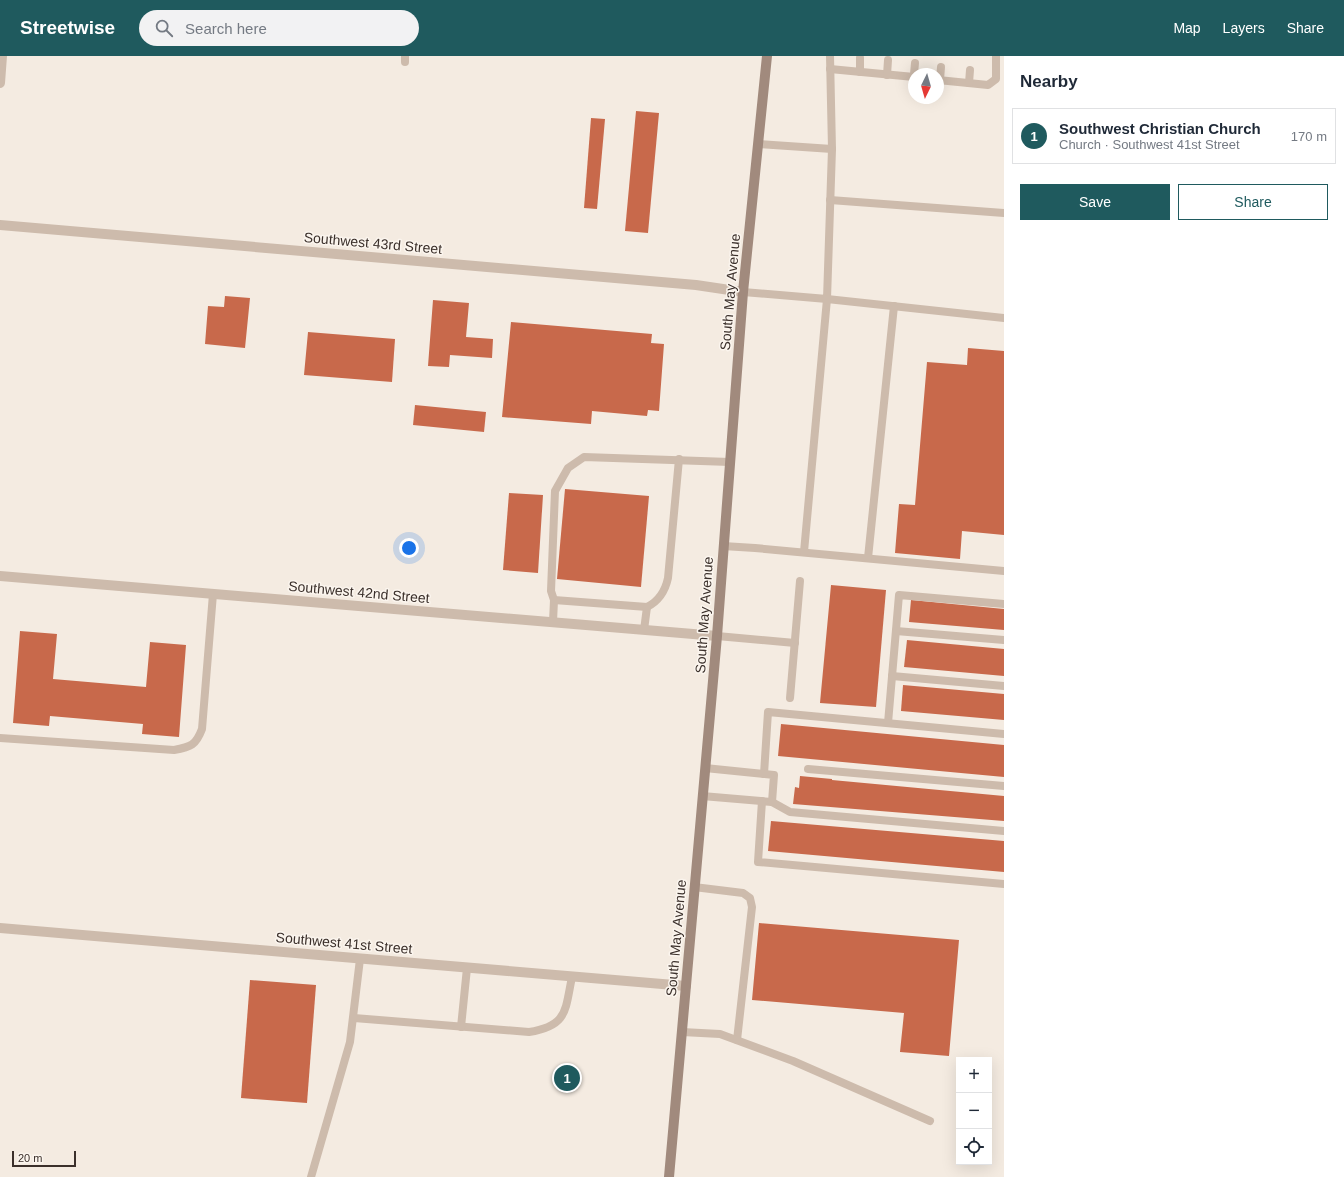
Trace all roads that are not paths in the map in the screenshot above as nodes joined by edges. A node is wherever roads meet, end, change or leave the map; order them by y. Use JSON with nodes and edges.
{"nodes":[{"id":1,"x":2,"y":56,"type":"edge"},
{"id":2,"x":767,"y":56,"type":"edge"},
{"id":3,"x":830,"y":56,"type":"edge"},
{"id":4,"x":996,"y":56,"type":"edge"},
{"id":5,"x":860,"y":58,"type":"dead end"},
{"id":6,"x":888,"y":60,"type":"dead end"},
{"id":7,"x":914,"y":63,"type":"dead end"},
{"id":8,"x":914,"y":68,"type":"edge"},
{"id":9,"x":830,"y":69,"type":"junction"},
{"id":10,"x":970,"y":70,"type":"dead end"},
{"id":11,"x":860,"y":72,"type":"junction"},
{"id":12,"x":887,"y":74,"type":"junction"},
{"id":13,"x":908,"y":76,"type":"edge"},
{"id":14,"x":944,"y":80,"type":"edge"},
{"id":15,"x":0,"y":83,"type":"edge"},
{"id":16,"x":969,"y":83,"type":"junction"},
{"id":17,"x":758,"y":144,"type":"junction"},
{"id":18,"x":832,"y":149,"type":"junction"},
{"id":19,"x":830,"y":200,"type":"junction"},
{"id":20,"x":1004,"y":213,"type":"edge"},
{"id":21,"x":0,"y":225,"type":"edge"},
{"id":22,"x":743,"y":292,"type":"junction"},
{"id":23,"x":827,"y":298,"type":"junction"},
{"id":24,"x":894,"y":306,"type":"junction"},
{"id":25,"x":1004,"y":318,"type":"edge"},
{"id":26,"x":679,"y":459,"type":"junction"},
{"id":27,"x":730,"y":462,"type":"junction"},
{"id":28,"x":723,"y":546,"type":"junction"},
{"id":29,"x":804,"y":552,"type":"junction"},
{"id":30,"x":868,"y":558,"type":"junction"},
{"id":31,"x":1004,"y":571,"type":"edge"},
{"id":32,"x":0,"y":576,"type":"edge"},
{"id":33,"x":800,"y":581,"type":"dead end"},
{"id":34,"x":213,"y":594,"type":"junction"},
{"id":35,"x":554,"y":600,"type":"junction"},
{"id":36,"x":1004,"y":604,"type":"edge"},
{"id":37,"x":647,"y":607,"type":"junction"},
{"id":38,"x":553,"y":622,"type":"junction"},
{"id":39,"x":644,"y":630,"type":"junction"},
{"id":40,"x":896,"y":631,"type":"junction"},
{"id":41,"x":717,"y":636,"type":"junction"},
{"id":42,"x":1004,"y":640,"type":"edge"},
{"id":43,"x":795,"y":643,"type":"junction"},
{"id":44,"x":892,"y":676,"type":"junction"},
{"id":45,"x":1004,"y":686,"type":"edge"},
{"id":46,"x":790,"y":698,"type":"dead end"},
{"id":47,"x":888,"y":723,"type":"junction"},
{"id":48,"x":1004,"y":734,"type":"edge"},
{"id":49,"x":0,"y":738,"type":"edge"},
{"id":50,"x":705,"y":768,"type":"junction"},
{"id":51,"x":808,"y":769,"type":"dead end"},
{"id":52,"x":764,"y":774,"type":"junction"},
{"id":53,"x":1004,"y":786,"type":"edge"},
{"id":54,"x":702,"y":796,"type":"junction"},
{"id":55,"x":762,"y":801,"type":"junction"},
{"id":56,"x":772,"y":802,"type":"junction"},
{"id":57,"x":1004,"y":831,"type":"edge"},
{"id":58,"x":1004,"y":884,"type":"edge"},
{"id":59,"x":694,"y":887,"type":"junction"},
{"id":60,"x":0,"y":928,"type":"edge"},
{"id":61,"x":360,"y":959,"type":"junction"},
{"id":62,"x":467,"y":968,"type":"junction"},
{"id":63,"x":572,"y":977,"type":"junction"},
{"id":64,"x":686,"y":986,"type":"junction"},
{"id":65,"x":354,"y":1018,"type":"junction"},
{"id":66,"x":461,"y":1027,"type":"junction"},
{"id":67,"x":682,"y":1032,"type":"junction"},
{"id":68,"x":737,"y":1040,"type":"junction"},
{"id":69,"x":930,"y":1121,"type":"dead end"},
{"id":70,"x":311,"y":1177,"type":"edge"},
{"id":71,"x":669,"y":1177,"type":"edge"}],
"edges":[{"from":1,"to":15,"type":"street"},
{"from":2,"to":17,"type":"main road","name":"South May Avenue"},
{"from":3,"to":9,"type":"lane"},
{"from":4,"to":16,"type":"lane"},
{"from":5,"to":11,"type":"lane"},
{"from":6,"to":12,"type":"lane"},
{"from":7,"to":8,"type":"lane"},
{"from":9,"to":11,"type":"lane"},
{"from":9,"to":18,"type":"lane"},
{"from":10,"to":16,"type":"lane"},
{"from":11,"to":12,"type":"lane"},
{"from":12,"to":13,"type":"lane"},
{"from":14,"to":16,"type":"lane"},
{"from":17,"to":18,"type":"lane"},
{"from":17,"to":22,"type":"main road","name":"South May Avenue"},
{"from":18,"to":19,"type":"lane"},
{"from":19,"to":20,"type":"lane"},
{"from":19,"to":23,"type":"lane"},
{"from":21,"to":22,"type":"street","name":"Southwest 43rd Street"},
{"from":22,"to":23,"type":"lane"},
{"from":22,"to":27,"type":"main road","name":"South May Avenue"},
{"from":23,"to":24,"type":"lane"},
{"from":23,"to":29,"type":"lane"},
{"from":24,"to":25,"type":"lane"},
{"from":24,"to":30,"type":"lane"},
{"from":26,"to":27,"type":"lane"},
{"from":26,"to":35,"type":"lane"},
{"from":26,"to":37,"type":"lane"},
{"from":27,"to":28,"type":"main road","name":"South May Avenue"},
{"from":28,"to":29,"type":"lane"},
{"from":28,"to":41,"type":"main road","name":"South May Avenue"},
{"from":29,"to":30,"type":"lane"},
{"from":30,"to":31,"type":"lane"},
{"from":32,"to":34,"type":"street","name":"Southwest 42nd Street"},
{"from":33,"to":43,"type":"lane"},
{"from":34,"to":38,"type":"street","name":"Southwest 42nd Street"},
{"from":34,"to":49,"type":"lane"},
{"from":35,"to":37,"type":"lane"},
{"from":35,"to":38,"type":"lane"},
{"from":36,"to":40,"type":"lane"},
{"from":37,"to":39,"type":"lane"},
{"from":38,"to":39,"type":"street","name":"Southwest 42nd Street"},
{"from":39,"to":41,"type":"street","name":"Southwest 42nd Street"},
{"from":40,"to":42,"type":"lane"},
{"from":40,"to":44,"type":"lane"},
{"from":41,"to":43,"type":"lane"},
{"from":41,"to":50,"type":"main road","name":"South May Avenue"},
{"from":43,"to":46,"type":"lane"},
{"from":44,"to":45,"type":"lane"},
{"from":44,"to":47,"type":"lane"},
{"from":47,"to":48,"type":"lane"},
{"from":47,"to":52,"type":"lane"},
{"from":50,"to":52,"type":"lane"},
{"from":50,"to":54,"type":"main road","name":"South May Avenue"},
{"from":51,"to":53,"type":"lane"},
{"from":52,"to":56,"type":"lane"},
{"from":54,"to":55,"type":"lane"},
{"from":54,"to":59,"type":"main road","name":"South May Avenue"},
{"from":55,"to":56,"type":"lane"},
{"from":55,"to":58,"type":"lane"},
{"from":56,"to":57,"type":"lane"},
{"from":59,"to":64,"type":"main road","name":"South May Avenue"},
{"from":59,"to":68,"type":"lane"},
{"from":60,"to":61,"type":"street","name":"Southwest 41st Street"},
{"from":61,"to":62,"type":"street","name":"Southwest 41st Street"},
{"from":61,"to":65,"type":"lane"},
{"from":62,"to":63,"type":"street","name":"Southwest 41st Street"},
{"from":62,"to":66,"type":"lane"},
{"from":63,"to":64,"type":"street","name":"Southwest 41st Street"},
{"from":63,"to":66,"type":"lane"},
{"from":64,"to":67,"type":"main road","name":"South May Avenue"},
{"from":65,"to":66,"type":"lane"},
{"from":65,"to":70,"type":"lane"},
{"from":67,"to":68,"type":"lane"},
{"from":67,"to":71,"type":"main road","name":"South May Avenue"},
{"from":68,"to":69,"type":"lane"}]}
